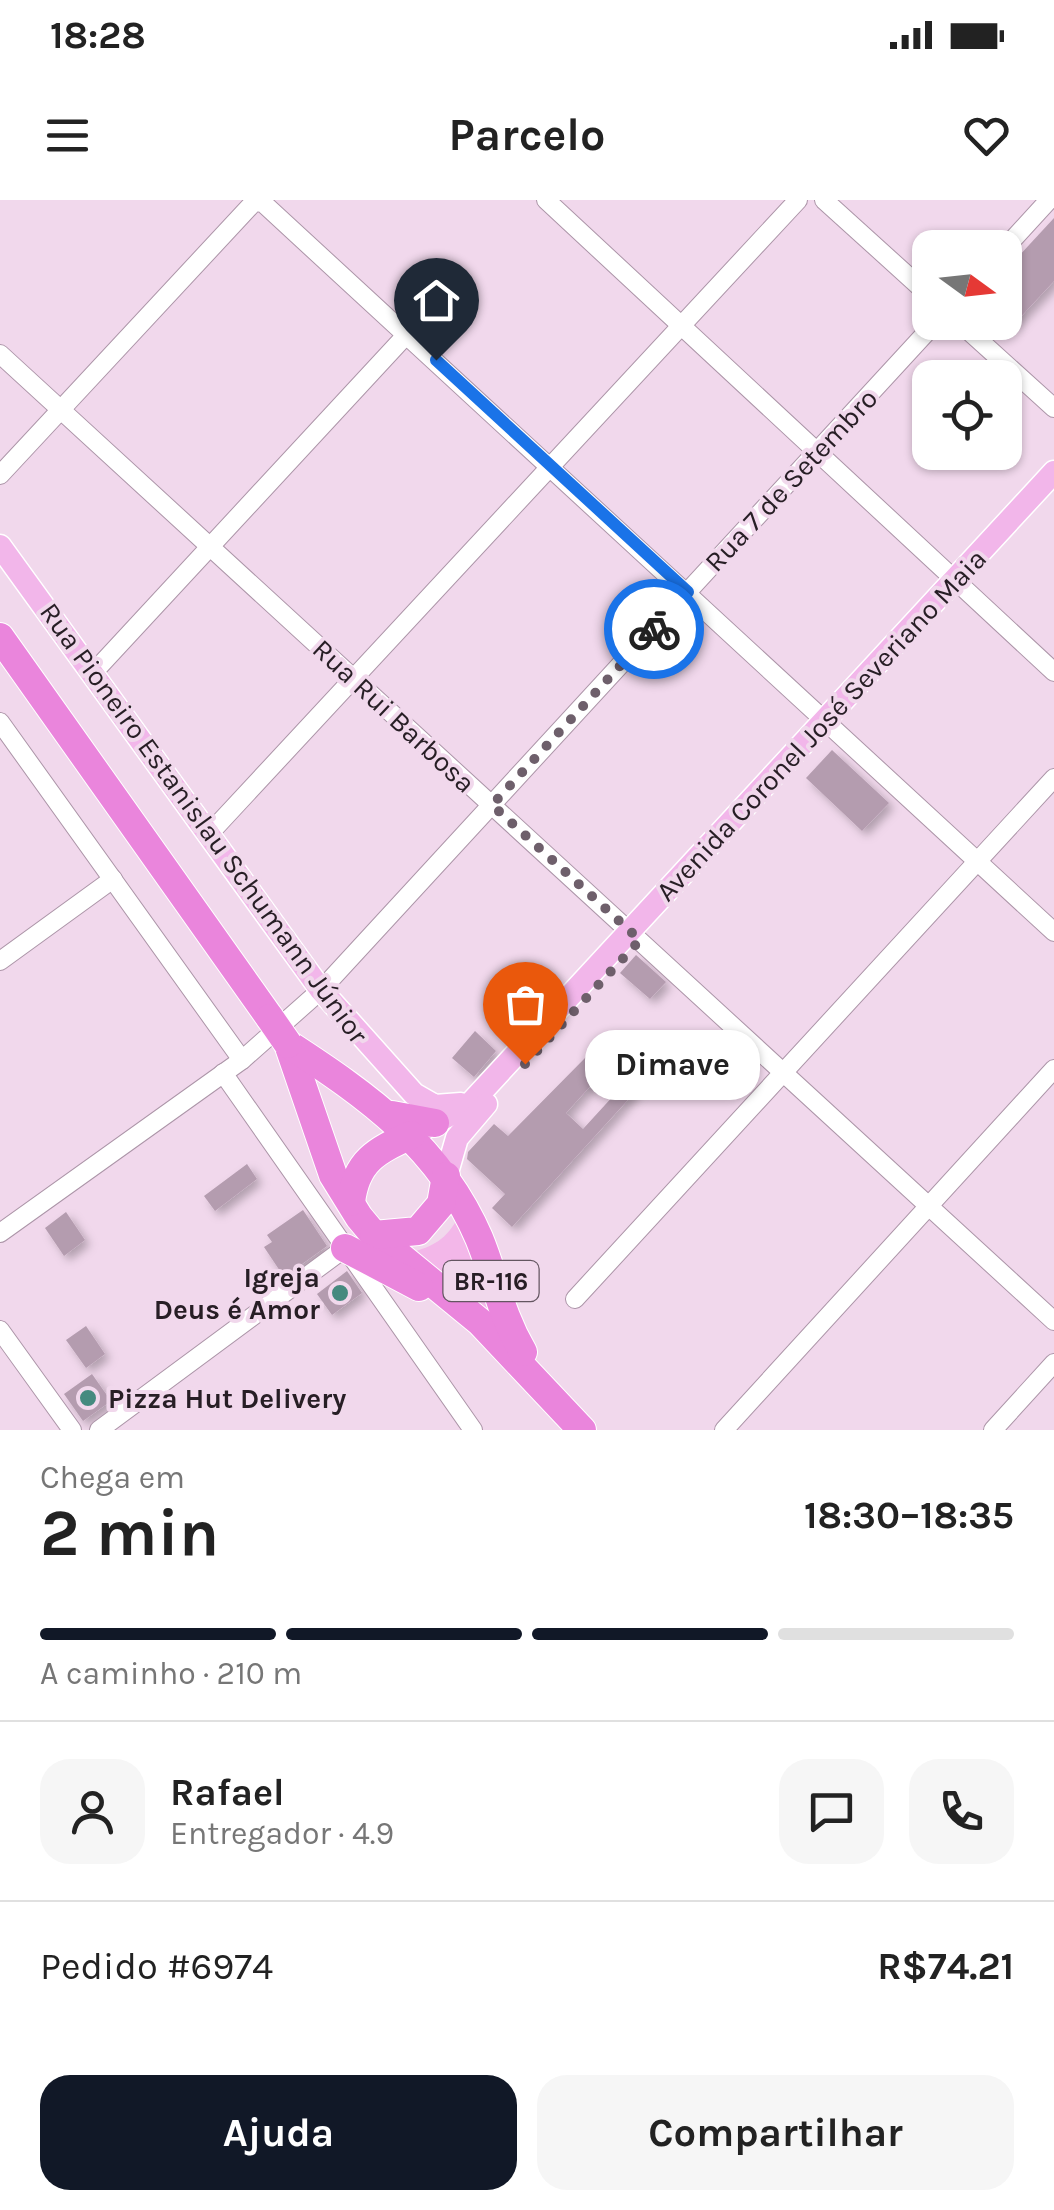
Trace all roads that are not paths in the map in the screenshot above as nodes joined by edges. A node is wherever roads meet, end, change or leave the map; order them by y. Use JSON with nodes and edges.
{"nodes":[{"id":1,"x":546,"y":200,"type":"edge"},
{"id":2,"x":798,"y":200,"type":"edge"},
{"id":3,"x":824,"y":200,"type":"edge"},
{"id":4,"x":1049,"y":200,"type":"edge"},
{"id":5,"x":1022,"y":230,"type":"edge"},
{"id":6,"x":912,"y":280,"type":"edge"},
{"id":7,"x":681,"y":326,"type":"junction"},
{"id":8,"x":408,"y":333,"type":"junction"},
{"id":9,"x":920,"y":340,"type":"edge"},
{"id":10,"x":980,"y":340,"type":"edge"},
{"id":11,"x":0,"y":354,"type":"edge"},
{"id":12,"x":1054,"y":408,"type":"edge"},
{"id":13,"x":62,"y":410,"type":"junction"},
{"id":14,"x":817,"y":452,"type":"junction"},
{"id":15,"x":550,"y":466,"type":"junction"},
{"id":16,"x":1054,"y":472,"type":"edge"},
{"id":17,"x":0,"y":475,"type":"edge"},
{"id":18,"x":1054,"y":494,"type":"edge"},
{"id":19,"x":0,"y":546,"type":"edge"},
{"id":20,"x":210,"y":546,"type":"junction"},
{"id":21,"x":960,"y":585,"type":"junction"},
{"id":22,"x":688,"y":592,"type":"junction"},
{"id":23,"x":0,"y":636,"type":"edge"},
{"id":24,"x":1054,"y":672,"type":"edge"},
{"id":25,"x":94,"y":673,"type":"junction"},
{"id":26,"x":354,"y":678,"type":"junction"},
{"id":27,"x":0,"y":722,"type":"edge"},
{"id":28,"x":830,"y":725,"type":"junction"},
{"id":29,"x":1054,"y":778,"type":"edge"},
{"id":30,"x":492,"y":805,"type":"junction"},
{"id":31,"x":209,"y":834,"type":"junction"},
{"id":32,"x":978,"y":861,"type":"junction"},
{"id":33,"x":113,"y":879,"type":"junction"},
{"id":34,"x":1054,"y":932,"type":"edge"},
{"id":35,"x":635,"y":936,"type":"junction"},
{"id":36,"x":0,"y":961,"type":"edge"},
{"id":37,"x":322,"y":990,"type":"junction"},
{"id":38,"x":288,"y":1044,"type":"junction"},
{"id":39,"x":242,"y":1060,"type":"junction"},
{"id":40,"x":1054,"y":1069,"type":"edge"},
{"id":41,"x":223,"y":1073,"type":"junction"},
{"id":42,"x":784,"y":1073,"type":"junction"},
{"id":43,"x":470,"y":1104,"type":"junction"},
{"id":44,"x":412,"y":1124,"type":"junction"},
{"id":45,"x":446,"y":1176,"type":"junction"},
{"id":46,"x":351,"y":1202,"type":"junction"},
{"id":47,"x":929,"y":1206,"type":"junction"},
{"id":48,"x":0,"y":1232,"type":"edge"},
{"id":49,"x":374,"y":1236,"type":"junction"},
{"id":50,"x":345,"y":1248,"type":"junction"},
{"id":51,"x":575,"y":1299,"type":"dead end"},
{"id":52,"x":1054,"y":1321,"type":"edge"},
{"id":53,"x":480,"y":1322,"type":"junction"},
{"id":54,"x":0,"y":1330,"type":"edge"},
{"id":55,"x":1054,"y":1363,"type":"edge"},
{"id":56,"x":542,"y":1384,"type":"junction"},
{"id":57,"x":72,"y":1430,"type":"edge"},
{"id":58,"x":98,"y":1430,"type":"edge"},
{"id":59,"x":473,"y":1430,"type":"edge"},
{"id":60,"x":582,"y":1430,"type":"edge"},
{"id":61,"x":724,"y":1430,"type":"edge"},
{"id":62,"x":993,"y":1430,"type":"edge"}],
"edges":[{"from":1,"to":7,"type":"street"},
{"from":2,"to":7,"type":"street"},
{"from":3,"to":6,"type":"street"},
{"from":4,"to":5,"type":"street"},
{"from":7,"to":14,"type":"street"},
{"from":7,"to":15,"type":"street"},
{"from":8,"to":13,"type":"street"},
{"from":8,"to":15,"type":"street"},
{"from":8,"to":20,"type":"street"},
{"from":9,"to":14,"type":"street","name":"Rua 7 de Setembro"},
{"from":10,"to":12,"type":"street"},
{"from":11,"to":13,"type":"street","name":"Rua Rui Barbosa"},
{"from":13,"to":17,"type":"street"},
{"from":13,"to":20,"type":"street","name":"Rua Rui Barbosa"},
{"from":14,"to":21,"type":"street"},
{"from":14,"to":22,"type":"street","name":"Rua 7 de Setembro"},
{"from":15,"to":22,"type":"street"},
{"from":15,"to":26,"type":"street"},
{"from":16,"to":21,"type":"main road","name":"Avenida Coronel José Severiano Maia"},
{"from":18,"to":21,"type":"main road","name":"Avenida Coronel José Severiano Maia"},
{"from":19,"to":25,"type":"main road","name":"Rua Pioneiro Estanislau Schumann Júnior"},
{"from":20,"to":25,"type":"street"},
{"from":20,"to":26,"type":"street","name":"Rua Rui Barbosa"},
{"from":21,"to":24,"type":"street"},
{"from":21,"to":28,"type":"main road","name":"Avenida Coronel José Severiano Maia"},
{"from":22,"to":28,"type":"street"},
{"from":22,"to":30,"type":"street","name":"Rua 7 de Setembro"},
{"from":23,"to":38,"type":"highway","number":"BR-116","bridge":true},
{"from":25,"to":31,"type":"main road","name":"Rua Pioneiro Estanislau Schumann Júnior"},
{"from":26,"to":30,"type":"street","name":"Rua Rui Barbosa"},
{"from":26,"to":31,"type":"street"},
{"from":27,"to":33,"type":"street"},
{"from":28,"to":32,"type":"street"},
{"from":28,"to":35,"type":"main road","name":"Avenida Coronel José Severiano Maia"},
{"from":29,"to":32,"type":"street"},
{"from":30,"to":35,"type":"street","name":"Rua Rui Barbosa"},
{"from":30,"to":37,"type":"street","name":"Rua 7 de Setembro"},
{"from":31,"to":37,"type":"main road","name":"Rua Pioneiro Estanislau Schumann Júnior"},
{"from":32,"to":34,"type":"street"},
{"from":32,"to":42,"type":"street"},
{"from":33,"to":36,"type":"street"},
{"from":33,"to":39,"type":"street"},
{"from":35,"to":42,"type":"street","name":"Rua Rui Barbosa"},
{"from":35,"to":43,"type":"main road","name":"Avenida Coronel José Severiano Maia"},
{"from":35,"to":45,"type":"main road","name":"Avenida Coronel José Severiano Maia"},
{"from":37,"to":39,"type":"street","name":"Rua 7 de Setembro"},
{"from":37,"to":43,"type":"main road","name":"Rua Pioneiro Estanislau Schumann Júnior"},
{"from":38,"to":44,"type":"highway","number":"BR-116"},
{"from":38,"to":46,"type":"highway","number":"BR-116"},
{"from":39,"to":41,"type":"street","name":"Rua 7 de Setembro"},
{"from":40,"to":47,"type":"street"},
{"from":41,"to":48,"type":"street","name":"Rua 7 de Setembro"},
{"from":41,"to":50,"type":"street"},
{"from":42,"to":47,"type":"street","name":"Rua Rui Barbosa"},
{"from":42,"to":51,"type":"street"},
{"from":43,"to":44,"type":"main road","name":"Avenida Coronel José Severiano Maia"},
{"from":44,"to":45,"type":"highway","number":"BR-116"},
{"from":44,"to":46,"type":"highway"},
{"from":45,"to":49,"type":"highway"},
{"from":45,"to":56,"type":"highway","number":"BR-116"},
{"from":46,"to":49,"type":"highway","number":"BR-116"},
{"from":47,"to":52,"type":"street","name":"Rua Rui Barbosa"},
{"from":47,"to":61,"type":"street"},
{"from":49,"to":53,"type":"highway","number":"BR-116"},
{"from":50,"to":53,"type":"highway"},
{"from":50,"to":58,"type":"street"},
{"from":50,"to":59,"type":"street"},
{"from":53,"to":56,"type":"highway","number":"BR-116"},
{"from":54,"to":57,"type":"street"},
{"from":55,"to":62,"type":"street"},
{"from":56,"to":60,"type":"highway","number":"BR-116"}]}
